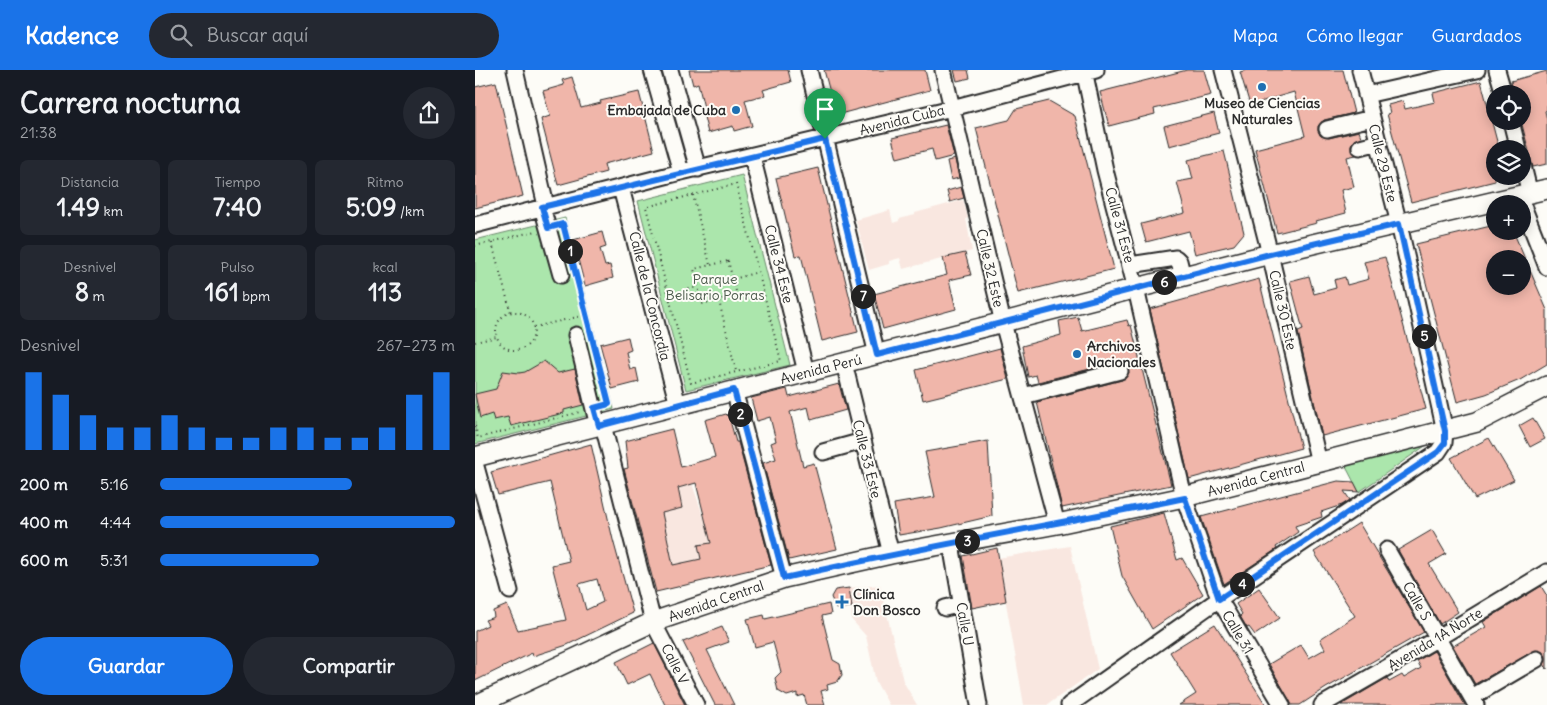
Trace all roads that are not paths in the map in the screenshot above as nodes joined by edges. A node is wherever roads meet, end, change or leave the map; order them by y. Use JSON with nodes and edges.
{"nodes":[{"id":1,"x":515,"y":70,"type":"edge"},
{"id":2,"x":651,"y":70,"type":"edge"},
{"id":3,"x":670,"y":70,"type":"edge"},
{"id":4,"x":809,"y":70,"type":"edge"},
{"id":5,"x":943,"y":70,"type":"edge"},
{"id":6,"x":1223,"y":70,"type":"edge"},
{"id":7,"x":1360,"y":70,"type":"edge"},
{"id":8,"x":1477,"y":70,"type":"edge"},
{"id":9,"x":1497,"y":70,"type":"edge"},
{"id":10,"x":1088,"y":71,"type":"edge"},
{"id":11,"x":1501,"y":85,"type":"edge"},
{"id":12,"x":1366,"y":95,"type":"junction"},
{"id":13,"x":952,"y":108,"type":"junction"},
{"id":14,"x":1372,"y":118,"type":"junction"},
{"id":15,"x":1327,"y":130,"type":"dead end"},
{"id":16,"x":825,"y":139,"type":"junction"},
{"id":17,"x":1379,"y":142,"type":"junction"},
{"id":18,"x":1360,"y":147,"type":"dead end"},
{"id":19,"x":752,"y":156,"type":"junction"},
{"id":20,"x":699,"y":168,"type":"junction"},
{"id":21,"x":681,"y":172,"type":"junction"},
{"id":22,"x":621,"y":188,"type":"junction"},
{"id":23,"x":1486,"y":206,"type":"edge"},
{"id":24,"x":544,"y":207,"type":"junction"},
{"id":25,"x":1531,"y":209,"type":"edge"},
{"id":26,"x":1399,"y":224,"type":"junction"},
{"id":27,"x":475,"y":225,"type":"edge"},
{"id":28,"x":1270,"y":254,"type":"junction"},
{"id":29,"x":1130,"y":265,"type":"junction"},
{"id":30,"x":1547,"y":267,"type":"edge"},
{"id":31,"x":567,"y":273,"type":"road end"},
{"id":32,"x":1183,"y":277,"type":"junction"},
{"id":33,"x":1136,"y":289,"type":"junction"},
{"id":34,"x":1003,"y":323,"type":"junction"},
{"id":35,"x":576,"y":335,"type":"dead end"},
{"id":36,"x":877,"y":355,"type":"junction"},
{"id":37,"x":844,"y":363,"type":"junction"},
{"id":38,"x":1120,"y":371,"type":"dead end"},
{"id":39,"x":806,"y":372,"type":"junction"},
{"id":40,"x":1547,"y":386,"type":"edge"},
{"id":41,"x":734,"y":390,"type":"junction"},
{"id":42,"x":1023,"y":396,"type":"junction"},
{"id":43,"x":678,"y":405,"type":"junction"},
{"id":44,"x":599,"y":420,"type":"junction"},
{"id":45,"x":1445,"y":431,"type":"junction"},
{"id":46,"x":863,"y":441,"type":"junction"},
{"id":47,"x":823,"y":452,"type":"dead end"},
{"id":48,"x":475,"y":457,"type":"edge"},
{"id":49,"x":475,"y":463,"type":"edge"},
{"id":50,"x":1319,"y":463,"type":"junction"},
{"id":51,"x":1185,"y":498,"type":"junction"},
{"id":52,"x":1057,"y":524,"type":"junction"},
{"id":53,"x":951,"y":544,"type":"junction"},
{"id":54,"x":1387,"y":550,"type":"dead end"},
{"id":55,"x":891,"y":554,"type":"junction"},
{"id":56,"x":1546,"y":574,"type":"edge"},
{"id":57,"x":784,"y":578,"type":"junction"},
{"id":58,"x":510,"y":591,"type":"dead end"},
{"id":59,"x":1219,"y":599,"type":"junction"},
{"id":60,"x":962,"y":604,"type":"junction"},
{"id":61,"x":945,"y":608,"type":"dead end"},
{"id":62,"x":653,"y":622,"type":"junction"},
{"id":63,"x":1438,"y":638,"type":"junction"},
{"id":64,"x":1537,"y":659,"type":"dead end"},
{"id":65,"x":1474,"y":701,"type":"edge"},
{"id":66,"x":476,"y":705,"type":"edge"},
{"id":67,"x":696,"y":705,"type":"edge"},
{"id":68,"x":979,"y":705,"type":"edge"},
{"id":69,"x":1069,"y":705,"type":"edge"},
{"id":70,"x":1282,"y":705,"type":"edge"},
{"id":71,"x":1322,"y":705,"type":"edge"}],
"edges":[{"from":1,"to":24,"type":"street"},
{"from":2,"to":21,"type":"street"},
{"from":3,"to":20,"type":"street"},
{"from":4,"to":16,"type":"street"},
{"from":5,"to":13,"type":"street","name":"Calle 32 Este"},
{"from":6,"to":28,"type":"street","name":"Calle 30 Este"},
{"from":7,"to":12,"type":"street","name":"Calle 29 Este"},
{"from":8,"to":12,"type":"street"},
{"from":9,"to":11,"type":"street"},
{"from":10,"to":13,"type":"street","name":"Avenida Cuba"},
{"from":10,"to":29,"type":"street","name":"Calle 31 Este"},
{"from":12,"to":14,"type":"street","name":"Calle 29 Este"},
{"from":13,"to":16,"type":"street","name":"Avenida Cuba"},
{"from":13,"to":34,"type":"street","name":"Calle 32 Este"},
{"from":14,"to":15,"type":"street"},
{"from":14,"to":17,"type":"street","name":"Calle 29 Este"},
{"from":16,"to":19,"type":"street","name":"Avenida Cuba"},
{"from":16,"to":36,"type":"street"},
{"from":17,"to":18,"type":"street"},
{"from":17,"to":26,"type":"street","name":"Calle 29 Este"},
{"from":19,"to":20,"type":"street","name":"Avenida Cuba"},
{"from":19,"to":39,"type":"street","name":"Calle 34 Este"},
{"from":20,"to":21,"type":"street","name":"Avenida Cuba"},
{"from":21,"to":22,"type":"street","name":"Avenida Cuba"},
{"from":22,"to":24,"type":"street","name":"Avenida Cuba"},
{"from":22,"to":43,"type":"street","name":"Calle de la Concordia"},
{"from":23,"to":26,"type":"main road","name":"Avenida Perú"},
{"from":24,"to":27,"type":"street","name":"Avenida Cuba"},
{"from":24,"to":31,"type":"street"},
{"from":25,"to":30,"type":"street"},
{"from":26,"to":28,"type":"main road","name":"Avenida Perú"},
{"from":26,"to":45,"type":"street","name":"Calle 29 Este"},
{"from":28,"to":32,"type":"main road","name":"Avenida Perú"},
{"from":28,"to":50,"type":"street","name":"Calle 30 Este"},
{"from":29,"to":32,"type":"street"},
{"from":29,"to":33,"type":"street","name":"Calle 31 Este"},
{"from":32,"to":33,"type":"main road","name":"Avenida Perú"},
{"from":33,"to":34,"type":"main road","name":"Avenida Perú"},
{"from":33,"to":51,"type":"street","name":"Calle 31 Este"},
{"from":34,"to":36,"type":"main road","name":"Avenida Perú"},
{"from":34,"to":42,"type":"street","name":"Calle 32 Este"},
{"from":35,"to":44,"type":"street"},
{"from":36,"to":37,"type":"main road","name":"Avenida Perú"},
{"from":37,"to":39,"type":"main road","name":"Avenida Perú"},
{"from":37,"to":46,"type":"street","name":"Calle 33 Este"},
{"from":38,"to":42,"type":"street"},
{"from":39,"to":41,"type":"main road","name":"Avenida Perú"},
{"from":40,"to":45,"type":"main road","name":"Avenida Central"},
{"from":41,"to":43,"type":"main road","name":"Avenida Perú"},
{"from":41,"to":57,"type":"street"},
{"from":42,"to":52,"type":"street","name":"Calle 32 Este"},
{"from":43,"to":44,"type":"main road","name":"Avenida Perú"},
{"from":44,"to":48,"type":"main road","name":"Avenida Perú"},
{"from":44,"to":62,"type":"street"},
{"from":45,"to":50,"type":"main road","name":"Avenida Central"},
{"from":45,"to":59,"type":"street"},
{"from":46,"to":47,"type":"street"},
{"from":46,"to":55,"type":"street","name":"Calle 33 Este"},
{"from":49,"to":58,"type":"street"},
{"from":50,"to":51,"type":"main road","name":"Avenida Central"},
{"from":51,"to":52,"type":"main road","name":"Avenida Central"},
{"from":51,"to":59,"type":"street","name":"Calle 31"},
{"from":52,"to":53,"type":"main road","name":"Avenida Central"},
{"from":53,"to":55,"type":"main road","name":"Avenida Central"},
{"from":53,"to":60,"type":"street","name":"Calle U"},
{"from":54,"to":63,"type":"street","name":"Calle S"},
{"from":55,"to":57,"type":"main road","name":"Avenida Central"},
{"from":56,"to":63,"type":"street","name":"Avenida 1A Norte"},
{"from":57,"to":62,"type":"main road","name":"Avenida Central"},
{"from":59,"to":69,"type":"street"},
{"from":59,"to":70,"type":"street","name":"Calle 31"},
{"from":60,"to":61,"type":"street"},
{"from":60,"to":68,"type":"street","name":"Calle U"},
{"from":62,"to":66,"type":"main road","name":"Avenida Central"},
{"from":62,"to":67,"type":"street","name":"Calle V"},
{"from":63,"to":65,"type":"street","name":"Calle S"},
{"from":63,"to":71,"type":"street","name":"Avenida 1A Norte"},
{"from":64,"to":65,"type":"street"}]}
